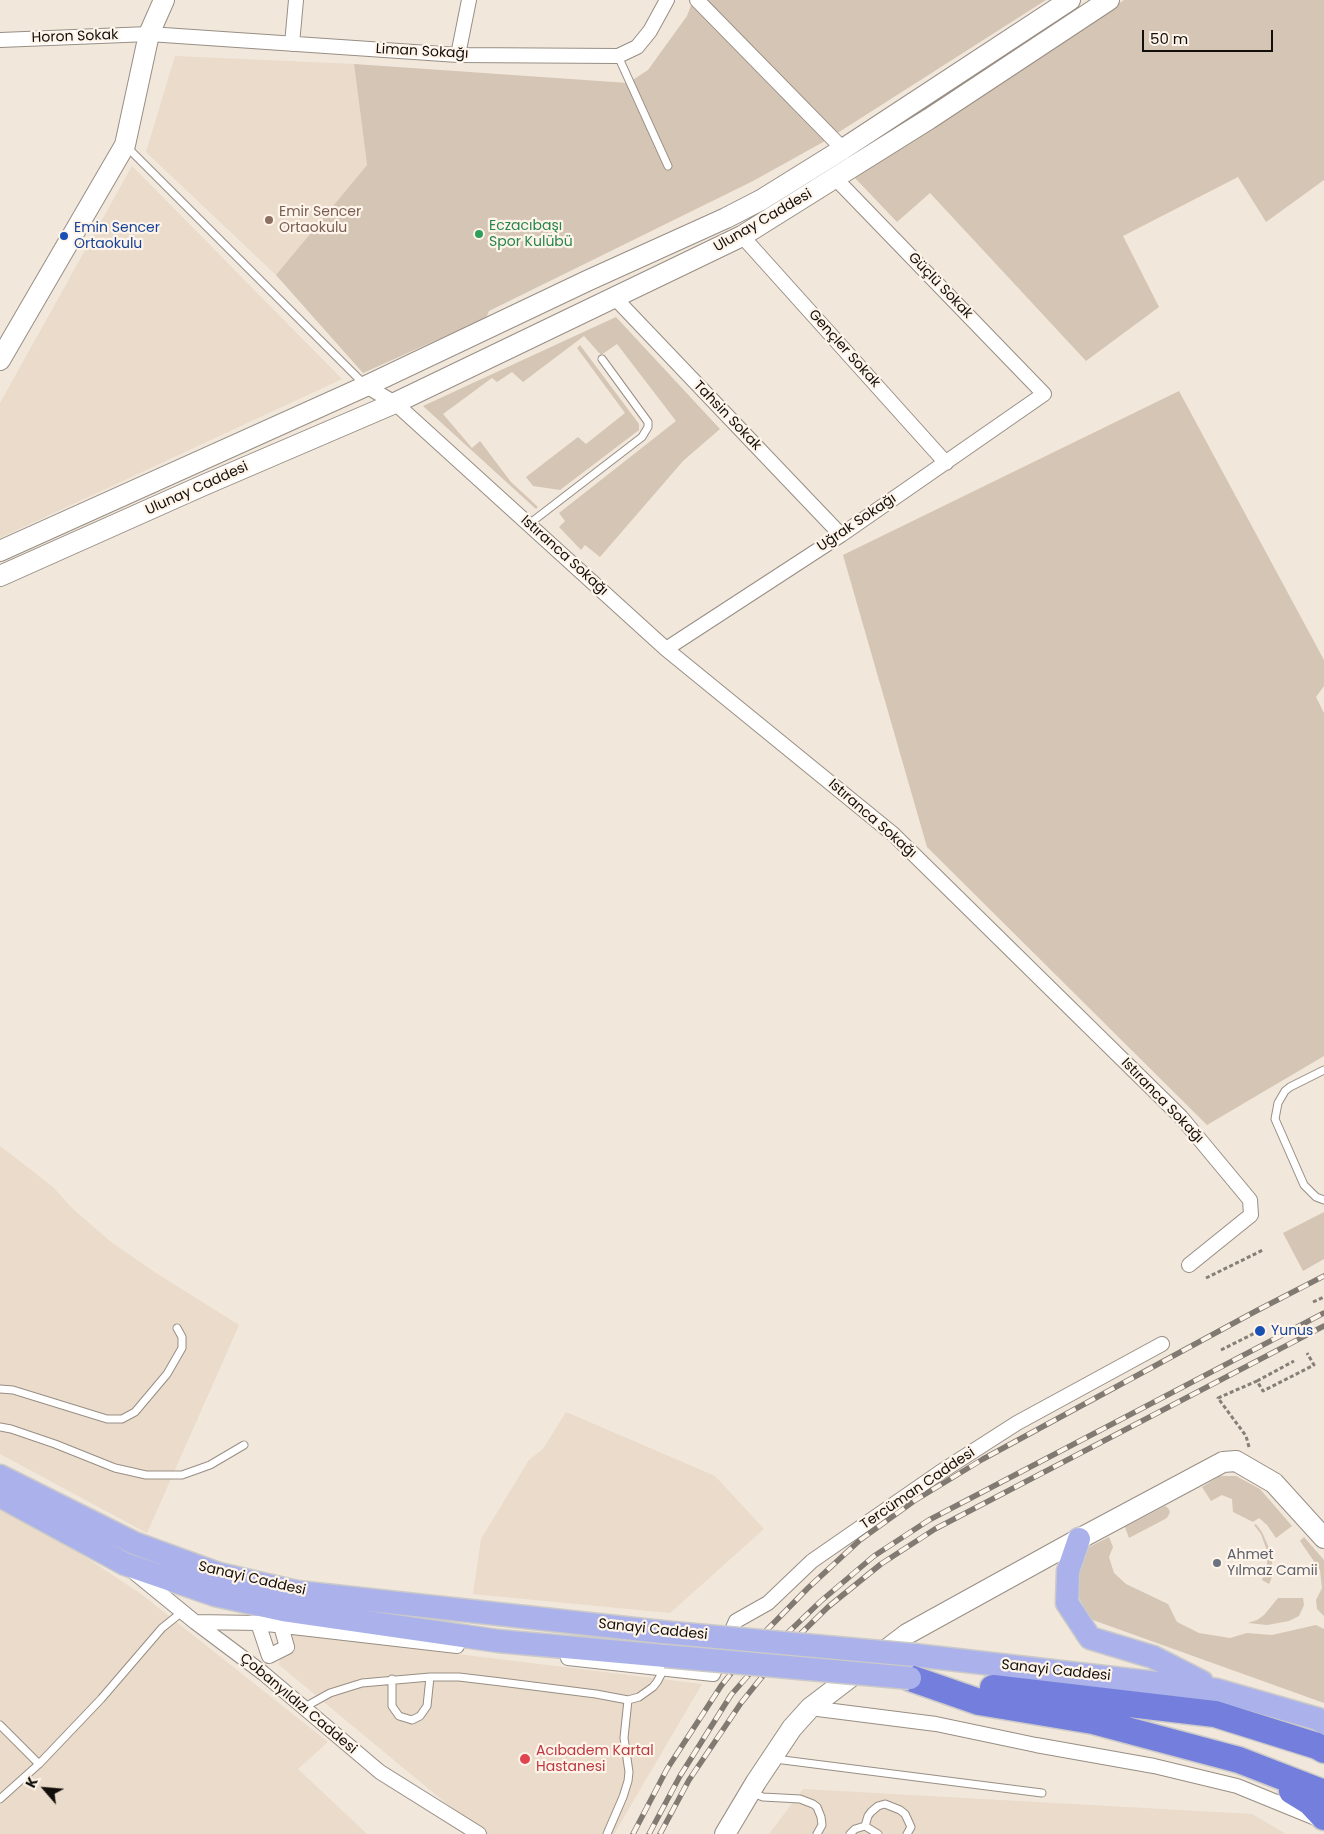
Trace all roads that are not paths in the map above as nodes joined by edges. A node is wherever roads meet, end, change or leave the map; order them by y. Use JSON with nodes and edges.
{"nodes":[{"id":1,"x":164,"y":0,"type":"edge"},
{"id":2,"x":296,"y":0,"type":"edge"},
{"id":3,"x":469,"y":0,"type":"edge"},
{"id":4,"x":667,"y":0,"type":"edge"},
{"id":5,"x":697,"y":0,"type":"edge"},
{"id":6,"x":1070,"y":0,"type":"edge"},
{"id":7,"x":1109,"y":0,"type":"edge"},
{"id":8,"x":150,"y":34,"type":"junction"},
{"id":9,"x":0,"y":40,"type":"edge"},
{"id":10,"x":292,"y":44,"type":"junction"},
{"id":11,"x":458,"y":55,"type":"junction"},
{"id":12,"x":618,"y":56,"type":"junction"},
{"id":13,"x":125,"y":145,"type":"junction"},
{"id":14,"x":842,"y":149,"type":"junction"},
{"id":15,"x":668,"y":166,"type":"dead end"},
{"id":16,"x":835,"y":178,"type":"junction"},
{"id":17,"x":742,"y":236,"type":"junction"},
{"id":18,"x":614,"y":297,"type":"junction"},
{"id":19,"x":602,"y":359,"type":"dead end"},
{"id":20,"x":0,"y":360,"type":"edge"},
{"id":21,"x":366,"y":386,"type":"junction"},
{"id":22,"x":1044,"y":394,"type":"joint"},
{"id":23,"x":395,"y":403,"type":"junction"},
{"id":24,"x":946,"y":462,"type":"junction"},
{"id":25,"x":528,"y":524,"type":"junction"},
{"id":26,"x":841,"y":535,"type":"junction"},
{"id":27,"x":0,"y":551,"type":"edge"},
{"id":28,"x":0,"y":576,"type":"edge"},
{"id":29,"x":666,"y":649,"type":"junction"},
{"id":30,"x":1324,"y":1070,"type":"edge"},
{"id":31,"x":1324,"y":1200,"type":"edge"},
{"id":32,"x":1189,"y":1265,"type":"dead end"},
{"id":33,"x":177,"y":1328,"type":"dead end"},
{"id":34,"x":1162,"y":1344,"type":"dead end"},
{"id":35,"x":0,"y":1389,"type":"edge"},
{"id":36,"x":0,"y":1427,"type":"edge"},
{"id":37,"x":244,"y":1445,"type":"dead end"},
{"id":38,"x":0,"y":1476,"type":"edge"},
{"id":39,"x":0,"y":1496,"type":"edge"},
{"id":40,"x":1324,"y":1538,"type":"edge"},
{"id":41,"x":1079,"y":1539,"type":"junction"},
{"id":42,"x":125,"y":1564,"type":"junction"},
{"id":43,"x":165,"y":1567,"type":"junction"},
{"id":44,"x":182,"y":1612,"type":"junction"},
{"id":45,"x":195,"y":1622,"type":"junction"},
{"id":46,"x":258,"y":1623,"type":"junction"},
{"id":47,"x":281,"y":1626,"type":"junction"},
{"id":48,"x":664,"y":1662,"type":"junction"},
{"id":49,"x":912,"y":1667,"type":"junction"},
{"id":50,"x":430,"y":1677,"type":"junction"},
{"id":51,"x":392,"y":1679,"type":"junction"},
{"id":52,"x":1217,"y":1690,"type":"junction"},
{"id":53,"x":628,"y":1700,"type":"junction"},
{"id":54,"x":303,"y":1708,"type":"junction"},
{"id":55,"x":810,"y":1708,"type":"junction"},
{"id":56,"x":1324,"y":1723,"type":"edge"},
{"id":57,"x":0,"y":1725,"type":"edge"},
{"id":58,"x":1324,"y":1750,"type":"edge"},
{"id":59,"x":772,"y":1758,"type":"junction"},
{"id":60,"x":39,"y":1764,"type":"junction"},
{"id":61,"x":1295,"y":1787,"type":"junction"},
{"id":62,"x":750,"y":1792,"type":"junction"},
{"id":63,"x":1042,"y":1793,"type":"dead end"},
{"id":64,"x":1324,"y":1793,"type":"edge"},
{"id":65,"x":0,"y":1799,"type":"edge"},
{"id":66,"x":1324,"y":1817,"type":"edge"},
{"id":67,"x":1324,"y":1821,"type":"edge"},
{"id":68,"x":865,"y":1826,"type":"junction"},
{"id":69,"x":479,"y":1834,"type":"edge"},
{"id":70,"x":607,"y":1834,"type":"edge"},
{"id":71,"x":724,"y":1834,"type":"edge"},
{"id":72,"x":817,"y":1834,"type":"edge"},
{"id":73,"x":850,"y":1834,"type":"edge"},
{"id":74,"x":878,"y":1834,"type":"edge"},
{"id":75,"x":907,"y":1834,"type":"edge"}],
"edges":[{"from":1,"to":8,"type":"street"},
{"from":2,"to":10,"type":"street"},
{"from":3,"to":11,"type":"street"},
{"from":4,"to":12,"type":"street","name":"Liman Sokağı"},
{"from":5,"to":14,"type":"street"},
{"from":6,"to":14,"type":"street","name":"Ulunay Caddesi"},
{"from":7,"to":16,"type":"street","name":"Ulunay Caddesi"},
{"from":8,"to":9,"type":"street","name":"Horon Sokak"},
{"from":8,"to":10,"type":"street","name":"Liman Sokağı"},
{"from":8,"to":13,"type":"street"},
{"from":10,"to":11,"type":"street","name":"Liman Sokağı"},
{"from":11,"to":12,"type":"street","name":"Liman Sokağı"},
{"from":12,"to":15,"type":"lane"},
{"from":13,"to":20,"type":"street"},
{"from":13,"to":21,"type":"lane"},
{"from":14,"to":21,"type":"street","name":"Ulunay Caddesi"},
{"from":16,"to":17,"type":"street","name":"Ulunay Caddesi"},
{"from":16,"to":22,"type":"street","name":"Güçlü Sokak"},
{"from":17,"to":18,"type":"street","name":"Ulunay Caddesi"},
{"from":17,"to":24,"type":"street","name":"Gençler Sokak"},
{"from":18,"to":23,"type":"street","name":"Ulunay Caddesi"},
{"from":18,"to":26,"type":"street","name":"Tahsin Sokak"},
{"from":19,"to":25,"type":"lane"},
{"from":21,"to":23,"type":"street"},
{"from":21,"to":27,"type":"street","name":"Ulunay Caddesi"},
{"from":22,"to":24,"type":"street","name":"Uğrak Sokağı"},
{"from":23,"to":25,"type":"street","name":"Istıranca Sokağı"},
{"from":23,"to":28,"type":"street","name":"Ulunay Caddesi"},
{"from":24,"to":26,"type":"street","name":"Uğrak Sokağı"},
{"from":25,"to":29,"type":"street","name":"Istıranca Sokağı"},
{"from":26,"to":29,"type":"street","name":"Uğrak Sokağı"},
{"from":29,"to":32,"type":"street","name":"Istıranca Sokağı"},
{"from":30,"to":31,"type":"lane"},
{"from":33,"to":35,"type":"lane"},
{"from":34,"to":48,"type":"street","name":"Tercüman Caddesi"},
{"from":36,"to":37,"type":"lane"},
{"from":38,"to":43,"type":"main road","name":"Sanayi Caddesi"},
{"from":39,"to":42,"type":"main road","name":"Sanayi Caddesi"},
{"from":40,"to":41,"type":"street"},
{"from":41,"to":52,"type":"main road"},
{"from":41,"to":55,"type":"street"},
{"from":42,"to":43,"type":"main road","name":"Sanayi Caddesi"},
{"from":42,"to":44,"type":"street","name":"Çobanyıldızı Caddesi"},
{"from":43,"to":44,"type":"street"},
{"from":43,"to":48,"type":"main road","name":"Sanayi Caddesi"},
{"from":43,"to":49,"type":"main road","name":"Sanayi Caddesi","bridge":true},
{"from":44,"to":45,"type":"street","name":"Çobanyıldızı Caddesi"},
{"from":44,"to":60,"type":"lane"},
{"from":45,"to":46,"type":"street"},
{"from":45,"to":54,"type":"street","name":"Çobanyıldızı Caddesi"},
{"from":46,"to":47,"type":"street"},
{"from":46,"to":47,"type":"street"},
{"from":47,"to":48,"type":"street"},
{"from":48,"to":49,"type":"main road","name":"Sanayi Caddesi","bridge":true},
{"from":48,"to":53,"type":"lane"},
{"from":49,"to":52,"type":"main road","name":"Sanayi Caddesi"},
{"from":49,"to":58,"type":"highway"},
{"from":49,"to":61,"type":"highway"},
{"from":50,"to":51,"type":"lane"},
{"from":50,"to":51,"type":"lane"},
{"from":50,"to":53,"type":"lane"},
{"from":51,"to":54,"type":"lane"},
{"from":52,"to":56,"type":"main road","name":"Sanayi Caddesi"},
{"from":53,"to":70,"type":"lane"},
{"from":54,"to":69,"type":"street","name":"Çobanyıldızı Caddesi"},
{"from":55,"to":59,"type":"street"},
{"from":55,"to":67,"type":"street"},
{"from":57,"to":60,"type":"lane"},
{"from":59,"to":62,"type":"street"},
{"from":59,"to":63,"type":"lane"},
{"from":60,"to":65,"type":"lane"},
{"from":61,"to":64,"type":"highway"},
{"from":61,"to":66,"type":"highway"},
{"from":62,"to":71,"type":"street"},
{"from":62,"to":72,"type":"lane"},
{"from":68,"to":73,"type":"lane"},
{"from":68,"to":74,"type":"lane"},
{"from":68,"to":75,"type":"lane"}]}
